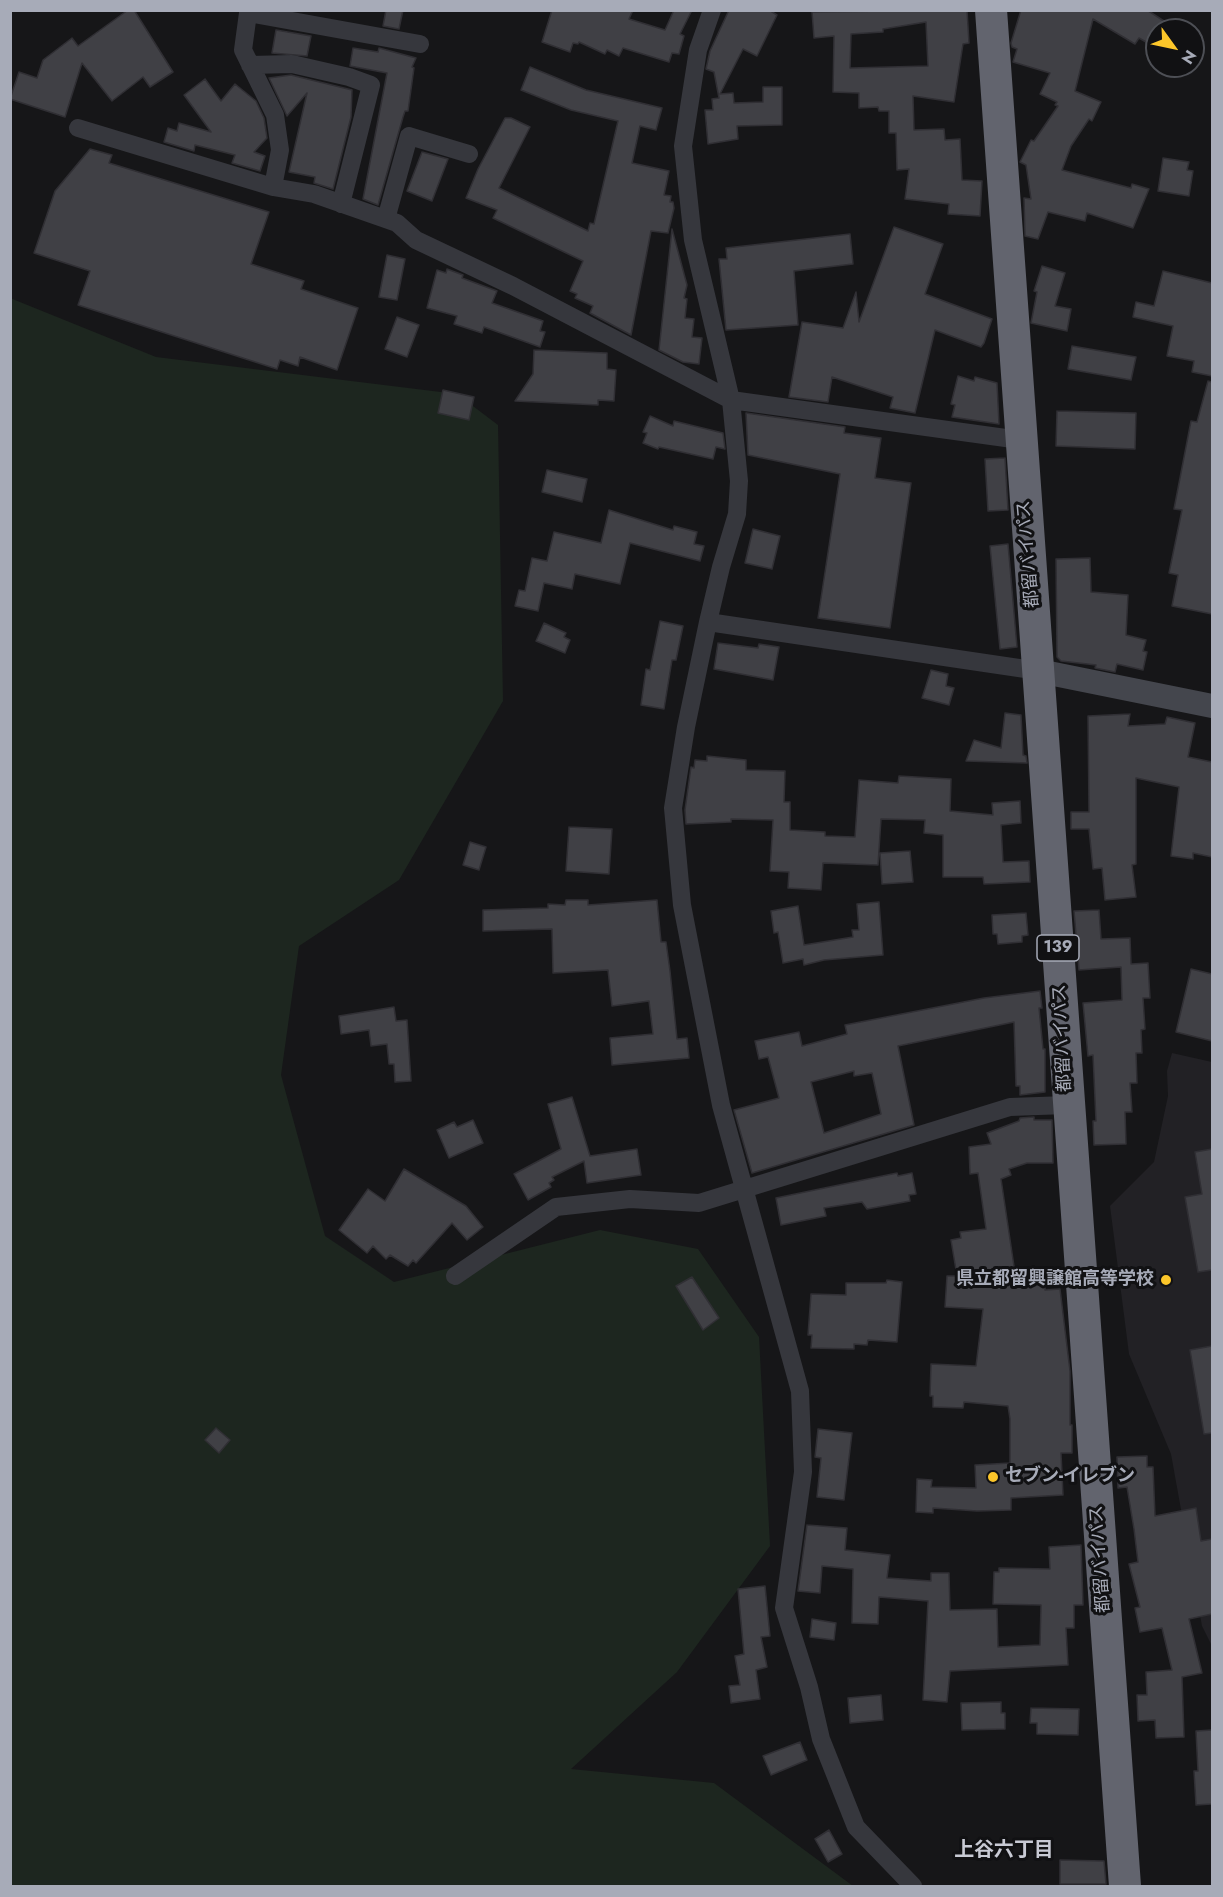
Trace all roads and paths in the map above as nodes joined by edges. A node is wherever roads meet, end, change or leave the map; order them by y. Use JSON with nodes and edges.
{"nodes":[{"id":1,"x":712,"y":10,"type":"edge"},
{"id":2,"x":991,"y":10,"type":"edge"},
{"id":3,"x":420,"y":44,"type":"dead end"},
{"id":4,"x":250,"y":65,"type":"junction"},
{"id":5,"x":78,"y":128,"type":"dead end"},
{"id":6,"x":469,"y":154,"type":"dead end"},
{"id":7,"x":273,"y":187,"type":"junction"},
{"id":8,"x":341,"y":204,"type":"junction"},
{"id":9,"x":386,"y":219,"type":"junction"},
{"id":10,"x":731,"y":400,"type":"junction"},
{"id":11,"x":1020,"y":440,"type":"junction"},
{"id":12,"x":708,"y":622,"type":"junction"},
{"id":13,"x":1039,"y":671,"type":"junction"},
{"id":14,"x":1212,"y":706,"type":"edge"},
{"id":15,"x":1067,"y":1105,"type":"junction"},
{"id":16,"x":745,"y":1191,"type":"junction"},
{"id":17,"x":455,"y":1276,"type":"dead end"},
{"id":18,"x":913,"y":1887,"type":"edge"},
{"id":19,"x":1125,"y":1887,"type":"edge"}],
"edges":[{"from":1,"to":10,"type":"street"},
{"from":2,"to":11,"type":"highway","name":"都留バイパス","number":"139"},
{"from":3,"to":4,"type":"street"},
{"from":4,"to":7,"type":"street"},
{"from":4,"to":8,"type":"street"},
{"from":5,"to":7,"type":"street"},
{"from":6,"to":9,"type":"street"},
{"from":7,"to":8,"type":"street"},
{"from":8,"to":9,"type":"street"},
{"from":9,"to":10,"type":"street"},
{"from":10,"to":11,"type":"street"},
{"from":10,"to":12,"type":"street"},
{"from":11,"to":13,"type":"highway","name":"都留バイパス","number":"139"},
{"from":12,"to":13,"type":"street"},
{"from":12,"to":16,"type":"street"},
{"from":13,"to":14,"type":"street"},
{"from":13,"to":15,"type":"highway","name":"都留バイパス","number":"139"},
{"from":15,"to":16,"type":"street"},
{"from":15,"to":19,"type":"highway","name":"都留バイパス","number":"139"},
{"from":16,"to":17,"type":"street"},
{"from":16,"to":18,"type":"street"}]}
